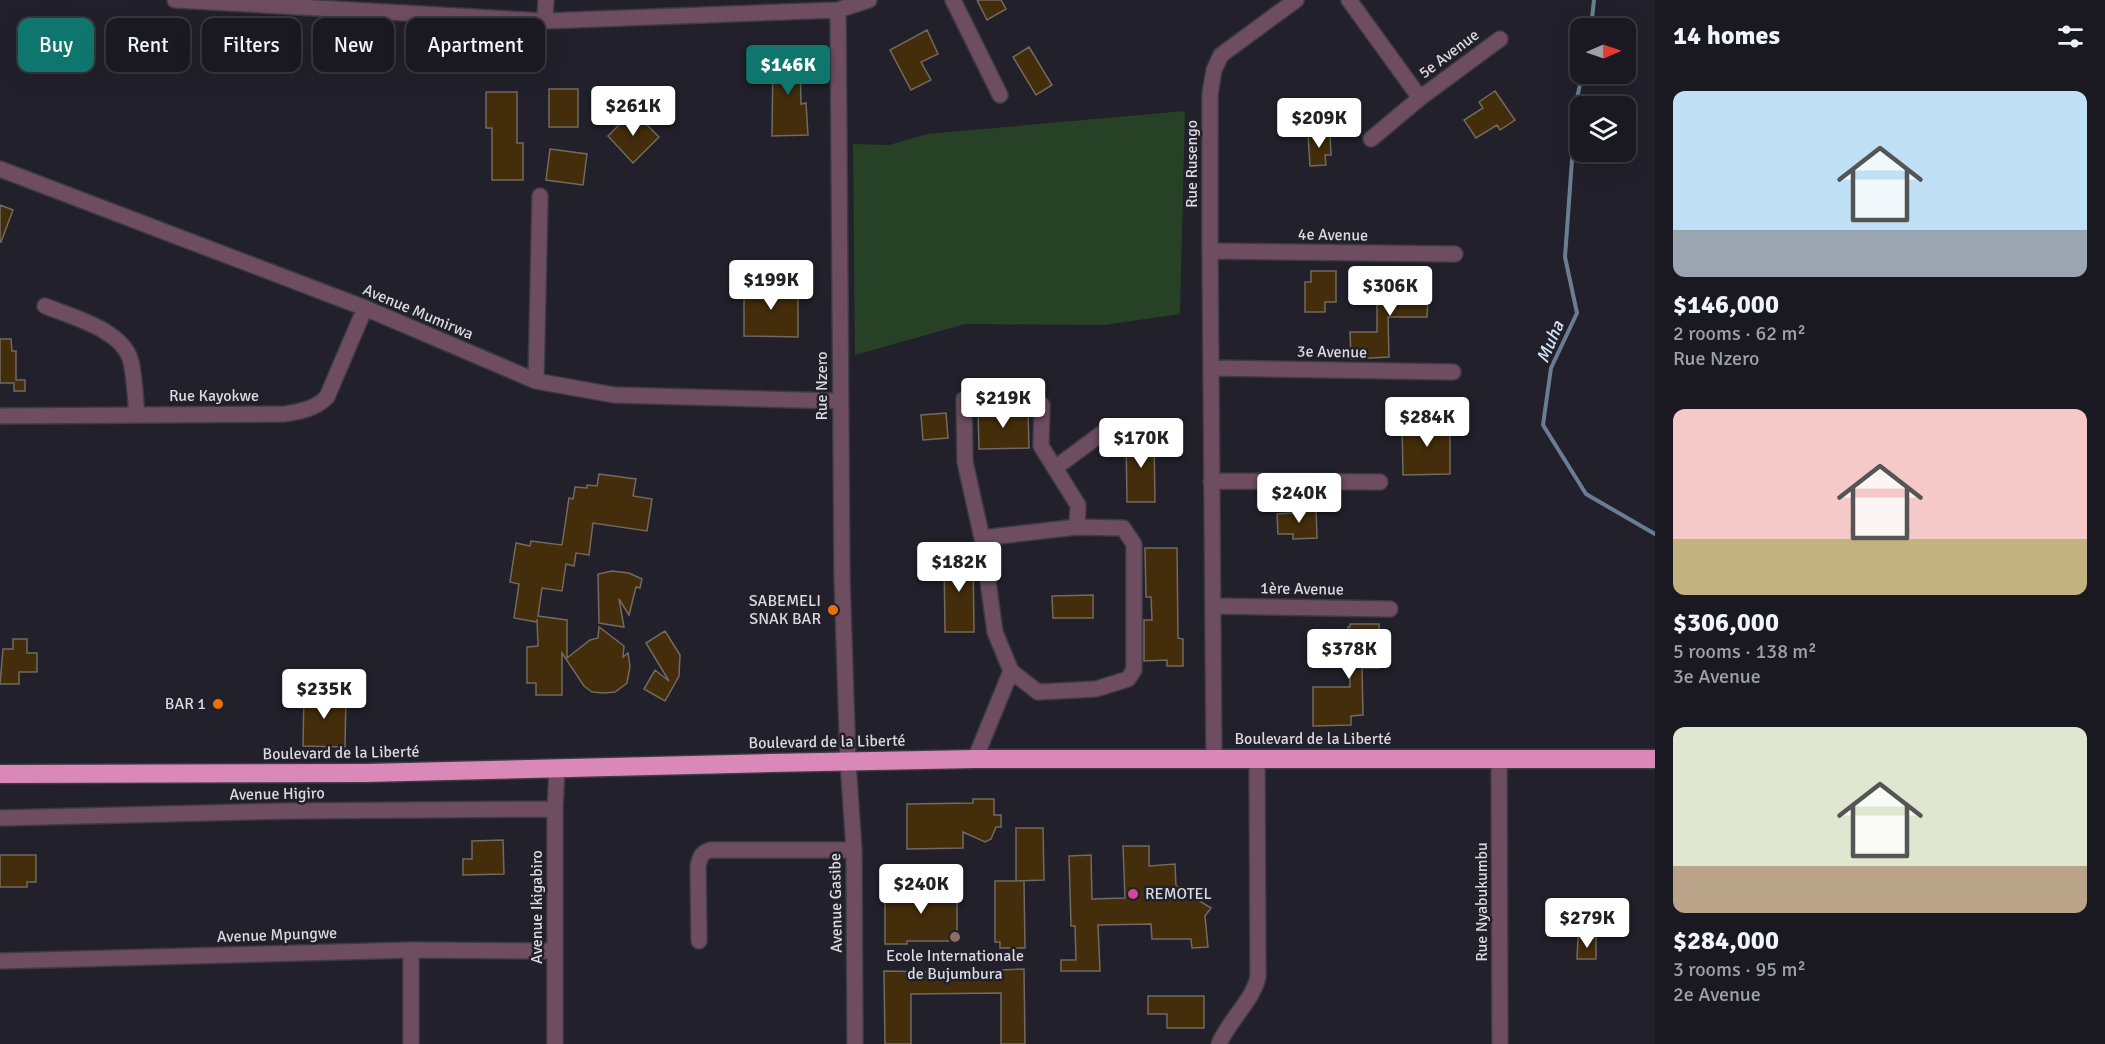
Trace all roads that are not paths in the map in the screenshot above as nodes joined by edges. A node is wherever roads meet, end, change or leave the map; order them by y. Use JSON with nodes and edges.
{"nodes":[{"id":1,"x":175,"y":0,"type":"edge"},
{"id":2,"x":869,"y":0,"type":"edge"},
{"id":3,"x":953,"y":0,"type":"edge"},
{"id":4,"x":1296,"y":0,"type":"edge"},
{"id":5,"x":1349,"y":0,"type":"edge"},
{"id":6,"x":544,"y":1,"type":"edge"},
{"id":7,"x":838,"y":10,"type":"junction"},
{"id":8,"x":492,"y":18,"type":"edge"},
{"id":9,"x":545,"y":18,"type":"edge"},
{"id":10,"x":545,"y":21,"type":"edge"},
{"id":11,"x":1500,"y":39,"type":"dead end"},
{"id":12,"x":1000,"y":95,"type":"dead end"},
{"id":13,"x":1420,"y":98,"type":"junction"},
{"id":14,"x":1371,"y":139,"type":"dead end"},
{"id":15,"x":0,"y":168,"type":"edge"},
{"id":16,"x":540,"y":196,"type":"dead end"},
{"id":17,"x":1210,"y":251,"type":"junction"},
{"id":18,"x":1455,"y":254,"type":"dead end"},
{"id":19,"x":45,"y":306,"type":"dead end"},
{"id":20,"x":365,"y":308,"type":"junction"},
{"id":21,"x":1211,"y":368,"type":"junction"},
{"id":22,"x":1453,"y":372,"type":"dead end"},
{"id":23,"x":536,"y":381,"type":"junction"},
{"id":24,"x":964,"y":399,"type":"dead end"},
{"id":25,"x":840,"y":401,"type":"junction"},
{"id":26,"x":1042,"y":405,"type":"dead end"},
{"id":27,"x":137,"y":414,"type":"junction"},
{"id":28,"x":0,"y":416,"type":"edge"},
{"id":29,"x":1118,"y":430,"type":"dead end"},
{"id":30,"x":1055,"y":468,"type":"junction"},
{"id":31,"x":1211,"y":482,"type":"junction"},
{"id":32,"x":1380,"y":482,"type":"dead end"},
{"id":33,"x":1077,"y":527,"type":"junction"},
{"id":34,"x":982,"y":538,"type":"junction"},
{"id":35,"x":1213,"y":606,"type":"junction"},
{"id":36,"x":1390,"y":609,"type":"dead end"},
{"id":37,"x":1011,"y":671,"type":"junction"},
{"id":38,"x":975,"y":759,"type":"junction"},
{"id":39,"x":1214,"y":759,"type":"junction"},
{"id":40,"x":1257,"y":759,"type":"junction"},
{"id":41,"x":1499,"y":759,"type":"junction"},
{"id":42,"x":1655,"y":759,"type":"edge"},
{"id":43,"x":848,"y":762,"type":"junction"},
{"id":44,"x":557,"y":769,"type":"junction"},
{"id":45,"x":0,"y":774,"type":"edge"},
{"id":46,"x":555,"y":810,"type":"junction"},
{"id":47,"x":0,"y":818,"type":"edge"},
{"id":48,"x":854,"y":850,"type":"junction"},
{"id":49,"x":699,"y":941,"type":"dead end"},
{"id":50,"x":411,"y":950,"type":"junction"},
{"id":51,"x":555,"y":951,"type":"junction"},
{"id":52,"x":0,"y":961,"type":"edge"},
{"id":53,"x":411,"y":1044,"type":"edge"},
{"id":54,"x":555,"y":1044,"type":"edge"},
{"id":55,"x":855,"y":1044,"type":"edge"},
{"id":56,"x":1219,"y":1044,"type":"edge"},
{"id":57,"x":1500,"y":1044,"type":"edge"}],
"edges":[{"from":1,"to":8,"type":"street"},
{"from":2,"to":7,"type":"street"},
{"from":3,"to":12,"type":"street"},
{"from":4,"to":17,"type":"street","name":"Rue Rusengo"},
{"from":5,"to":13,"type":"street","name":"5e Avenue"},
{"from":6,"to":9,"type":"street"},
{"from":7,"to":10,"type":"street"},
{"from":7,"to":25,"type":"street","name":"Rue Nzero"},
{"from":11,"to":13,"type":"street","name":"5e Avenue"},
{"from":13,"to":14,"type":"street","name":"5e Avenue"},
{"from":15,"to":20,"type":"street","name":"Avenue Mumirwa"},
{"from":16,"to":23,"type":"street"},
{"from":17,"to":18,"type":"street","name":"4e Avenue"},
{"from":17,"to":21,"type":"street","name":"Rue Rusengo"},
{"from":19,"to":27,"type":"street"},
{"from":20,"to":23,"type":"street","name":"Avenue Mumirwa"},
{"from":20,"to":27,"type":"street","name":"Rue Kayokwe"},
{"from":21,"to":22,"type":"street","name":"3e Avenue"},
{"from":21,"to":31,"type":"street","name":"Rue Rusengo"},
{"from":23,"to":25,"type":"street","name":"Avenue Mumirwa"},
{"from":24,"to":34,"type":"street"},
{"from":25,"to":43,"type":"street","name":"Rue Nzero"},
{"from":26,"to":30,"type":"street"},
{"from":27,"to":28,"type":"street","name":"Rue Kayokwe"},
{"from":29,"to":30,"type":"street"},
{"from":30,"to":33,"type":"street"},
{"from":31,"to":32,"type":"street"},
{"from":31,"to":35,"type":"street","name":"Rue Rusengo"},
{"from":33,"to":34,"type":"street"},
{"from":33,"to":37,"type":"street"},
{"from":34,"to":37,"type":"street"},
{"from":35,"to":36,"type":"street","name":"1ère Avenue"},
{"from":35,"to":39,"type":"street","name":"Rue Rusengo"},
{"from":37,"to":38,"type":"street"},
{"from":38,"to":39,"type":"highway","name":"Boulevard de la Liberté"},
{"from":38,"to":43,"type":"highway","name":"Boulevard de la Liberté"},
{"from":39,"to":40,"type":"highway","name":"Boulevard de la Liberté"},
{"from":40,"to":41,"type":"highway","name":"Boulevard de la Liberté"},
{"from":40,"to":56,"type":"street"},
{"from":41,"to":42,"type":"highway","name":"Boulevard de la Liberté"},
{"from":41,"to":57,"type":"street","name":"Rue Nyabukumbu"},
{"from":43,"to":44,"type":"highway","name":"Boulevard de la Liberté"},
{"from":43,"to":48,"type":"street","name":"Avenue Gasibe"},
{"from":44,"to":45,"type":"highway","name":"Boulevard de la Liberté"},
{"from":44,"to":46,"type":"street","name":"Avenue Ikigabiro"},
{"from":46,"to":47,"type":"street","name":"Avenue Higiro"},
{"from":46,"to":51,"type":"street","name":"Avenue Ikigabiro"},
{"from":48,"to":49,"type":"street"},
{"from":48,"to":55,"type":"street","name":"Avenue Gasibe"},
{"from":50,"to":51,"type":"street","name":"Avenue Mpungwe"},
{"from":50,"to":52,"type":"street","name":"Avenue Mpungwe"},
{"from":50,"to":53,"type":"street"},
{"from":51,"to":54,"type":"street","name":"Avenue Ikigabiro"}]}
